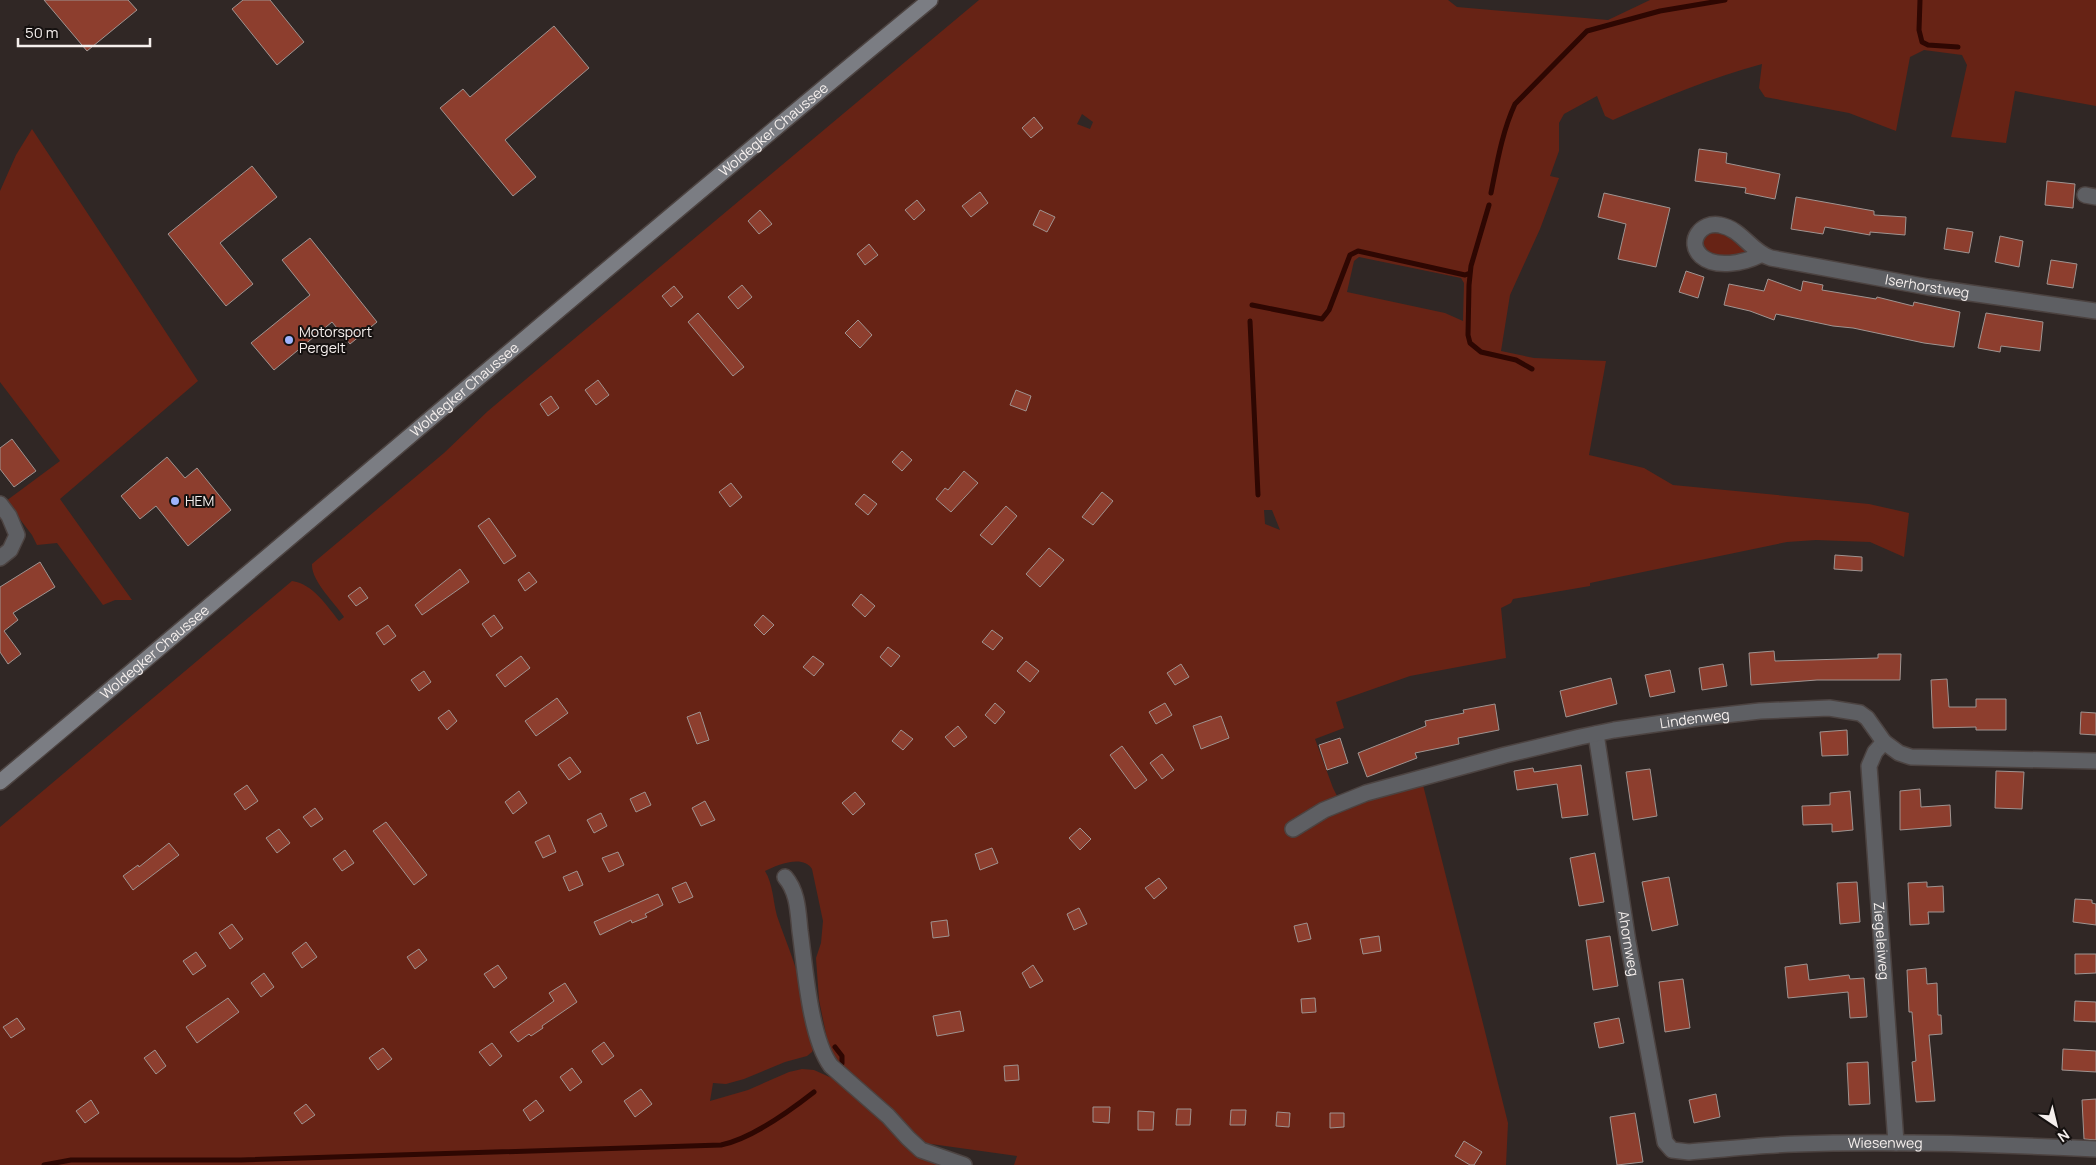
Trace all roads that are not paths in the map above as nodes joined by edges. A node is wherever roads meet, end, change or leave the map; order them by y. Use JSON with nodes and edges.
{"nodes":[{"id":1,"x":930,"y":0,"type":"edge"},
{"id":2,"x":1760,"y":255,"type":"dead end"},
{"id":3,"x":2096,"y":311,"type":"edge"},
{"id":4,"x":0,"y":504,"type":"edge"},
{"id":5,"x":0,"y":558,"type":"edge"},
{"id":6,"x":1596,"y":734,"type":"junction"},
{"id":7,"x":1884,"y":742,"type":"junction"},
{"id":8,"x":2096,"y":761,"type":"edge"},
{"id":9,"x":0,"y":782,"type":"edge"},
{"id":10,"x":1293,"y":829,"type":"dead end"},
{"id":11,"x":785,"y":877,"type":"dead end"},
{"id":12,"x":1896,"y":1143,"type":"junction"},
{"id":13,"x":2096,"y":1149,"type":"edge"},
{"id":14,"x":1672,"y":1150,"type":"joint"},
{"id":15,"x":964,"y":1165,"type":"edge"}],
"edges":[{"from":1,"to":9,"type":"main road","name":"Woldegker Chaussee"},
{"from":2,"to":3,"type":"street","name":"Iserhorstweg"},
{"from":4,"to":5,"type":"street"},
{"from":6,"to":7,"type":"street","name":"Lindenweg"},
{"from":6,"to":10,"type":"street","name":"Lindenweg"},
{"from":6,"to":14,"type":"street","name":"Ahornweg"},
{"from":7,"to":8,"type":"street","name":"Lindenweg"},
{"from":7,"to":12,"type":"street","name":"Ziegeleiweg"},
{"from":11,"to":15,"type":"street"},
{"from":12,"to":13,"type":"street","name":"Wiesenweg"},
{"from":12,"to":14,"type":"street","name":"Wiesenweg"}]}
